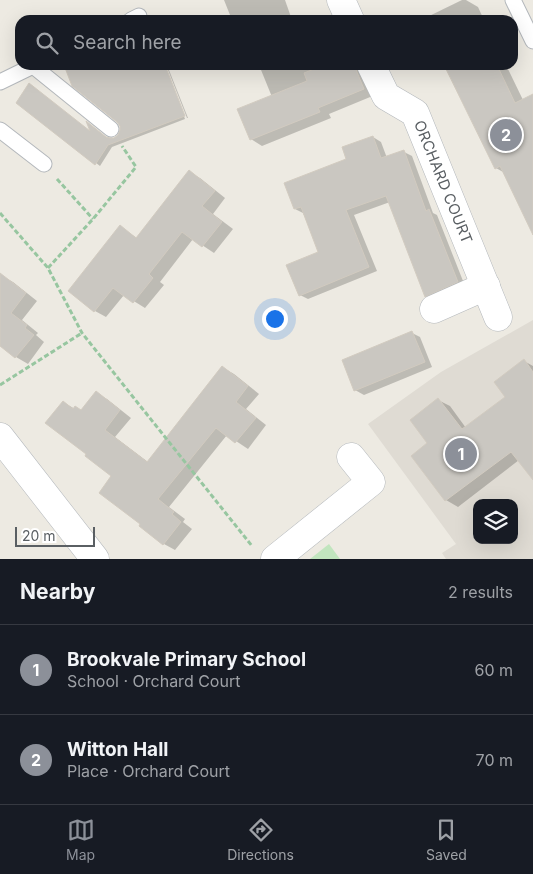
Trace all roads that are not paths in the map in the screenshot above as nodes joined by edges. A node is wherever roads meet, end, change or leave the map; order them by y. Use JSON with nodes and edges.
{"nodes":[{"id":1,"x":341,"y":0,"type":"edge"},
{"id":2,"x":513,"y":0,"type":"edge"},
{"id":3,"x":348,"y":15,"type":"edge"},
{"id":4,"x":533,"y":41,"type":"edge"},
{"id":5,"x":24,"y":70,"type":"edge"},
{"id":6,"x":40,"y":70,"type":"edge"},
{"id":7,"x":373,"y":70,"type":"edge"},
{"id":8,"x":0,"y":82,"type":"edge"},
{"id":9,"x":111,"y":128,"type":"road end"},
{"id":10,"x":0,"y":130,"type":"edge"},
{"id":11,"x":44,"y":164,"type":"road end"},
{"id":12,"x":486,"y":286,"type":"junction"},
{"id":13,"x":434,"y":308,"type":"dead end"},
{"id":14,"x":498,"y":318,"type":"dead end"},
{"id":15,"x":0,"y":437,"type":"edge"},
{"id":16,"x":351,"y":457,"type":"dead end"},
{"id":17,"x":265,"y":555,"type":"edge"},
{"id":18,"x":95,"y":559,"type":"edge"}],
"edges":[{"from":1,"to":3,"type":"street"},
{"from":2,"to":4,"type":"lane"},
{"from":5,"to":8,"type":"lane"},
{"from":6,"to":9,"type":"lane"},
{"from":7,"to":12,"type":"street","name":"ORCHARD COURT"},
{"from":10,"to":11,"type":"lane"},
{"from":12,"to":13,"type":"street"},
{"from":12,"to":14,"type":"street","name":"ORCHARD COURT"},
{"from":15,"to":18,"type":"street"},
{"from":16,"to":17,"type":"street"}]}
